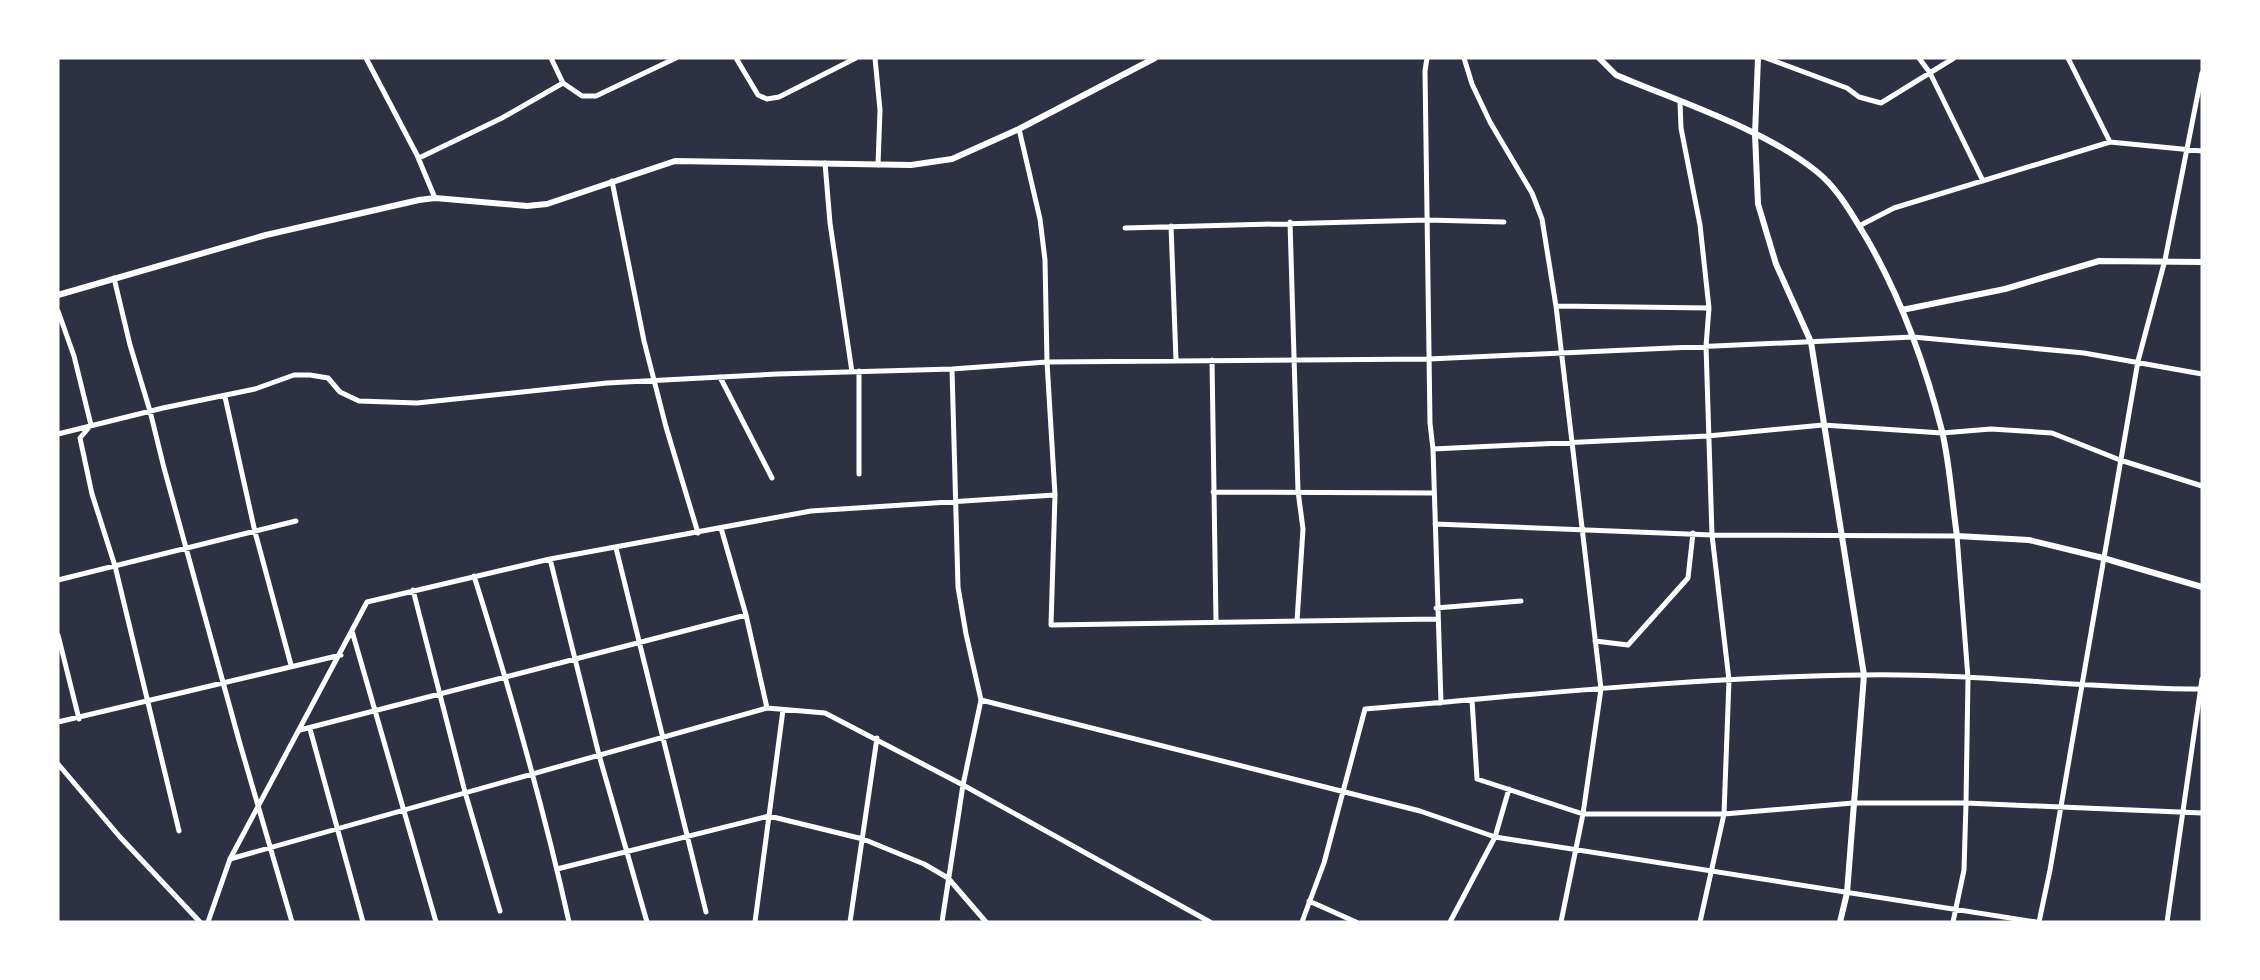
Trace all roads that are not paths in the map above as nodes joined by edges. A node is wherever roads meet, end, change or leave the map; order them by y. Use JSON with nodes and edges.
{"nodes":[{"id":1,"x":366,"y":58,"type":"edge"},
{"id":2,"x":551,"y":58,"type":"edge"},
{"id":3,"x":676,"y":58,"type":"edge"},
{"id":4,"x":737,"y":58,"type":"edge"},
{"id":5,"x":856,"y":58,"type":"edge"},
{"id":6,"x":875,"y":58,"type":"edge"},
{"id":7,"x":1155,"y":58,"type":"edge"},
{"id":8,"x":1427,"y":58,"type":"edge"},
{"id":9,"x":1464,"y":58,"type":"edge"},
{"id":10,"x":1599,"y":58,"type":"edge"},
{"id":11,"x":1758,"y":58,"type":"edge"},
{"id":12,"x":1766,"y":58,"type":"edge"},
{"id":13,"x":1919,"y":58,"type":"edge"},
{"id":14,"x":1954,"y":58,"type":"edge"},
{"id":15,"x":2068,"y":58,"type":"edge"},
{"id":16,"x":1930,"y":73,"type":"junction"},
{"id":17,"x":2202,"y":73,"type":"edge"},
{"id":18,"x":563,"y":83,"type":"junction"},
{"id":19,"x":1680,"y":102,"type":"junction"},
{"id":20,"x":1019,"y":129,"type":"junction"},
{"id":21,"x":1755,"y":134,"type":"junction"},
{"id":22,"x":2110,"y":142,"type":"junction"},
{"id":23,"x":2187,"y":149,"type":"junction"},
{"id":24,"x":2202,"y":151,"type":"edge"},
{"id":25,"x":419,"y":158,"type":"junction"},
{"id":26,"x":825,"y":163,"type":"junction"},
{"id":27,"x":878,"y":165,"type":"junction"},
{"id":28,"x":612,"y":181,"type":"junction"},
{"id":29,"x":1983,"y":181,"type":"junction"},
{"id":30,"x":435,"y":198,"type":"junction"},
{"id":31,"x":1427,"y":219,"type":"junction"},
{"id":32,"x":1290,"y":222,"type":"junction"},
{"id":33,"x":1504,"y":222,"type":"dead end"},
{"id":34,"x":1171,"y":226,"type":"junction"},
{"id":35,"x":1859,"y":226,"type":"junction"},
{"id":36,"x":1125,"y":228,"type":"dead end"},
{"id":37,"x":2165,"y":260,"type":"junction"},
{"id":38,"x":2202,"y":262,"type":"edge"},
{"id":39,"x":114,"y":278,"type":"junction"},
{"id":40,"x":58,"y":295,"type":"edge"},
{"id":41,"x":1556,"y":306,"type":"junction"},
{"id":42,"x":1709,"y":308,"type":"junction"},
{"id":43,"x":1902,"y":310,"type":"junction"},
{"id":44,"x":58,"y":311,"type":"edge"},
{"id":45,"x":1913,"y":337,"type":"junction"},
{"id":46,"x":1811,"y":342,"type":"junction"},
{"id":47,"x":1706,"y":346,"type":"junction"},
{"id":48,"x":1562,"y":352,"type":"junction"},
{"id":49,"x":1294,"y":358,"type":"junction"},
{"id":50,"x":1429,"y":359,"type":"junction"},
{"id":51,"x":1175,"y":360,"type":"junction"},
{"id":52,"x":1212,"y":360,"type":"junction"},
{"id":53,"x":2138,"y":361,"type":"junction"},
{"id":54,"x":1047,"y":362,"type":"junction"},
{"id":55,"x":952,"y":369,"type":"junction"},
{"id":56,"x":855,"y":372,"type":"junction"},
{"id":57,"x":2202,"y":374,"type":"edge"},
{"id":58,"x":720,"y":377,"type":"junction"},
{"id":59,"x":654,"y":381,"type":"junction"},
{"id":60,"x":225,"y":397,"type":"junction"},
{"id":61,"x":150,"y":411,"type":"junction"},
{"id":62,"x":91,"y":425,"type":"junction"},
{"id":63,"x":1823,"y":425,"type":"junction"},
{"id":64,"x":1942,"y":433,"type":"junction"},
{"id":65,"x":58,"y":434,"type":"edge"},
{"id":66,"x":1708,"y":436,"type":"junction"},
{"id":67,"x":1570,"y":444,"type":"junction"},
{"id":68,"x":1433,"y":449,"type":"junction"},
{"id":69,"x":2120,"y":460,"type":"junction"},
{"id":70,"x":859,"y":474,"type":"dead end"},
{"id":71,"x":772,"y":478,"type":"dead end"},
{"id":72,"x":2202,"y":486,"type":"edge"},
{"id":73,"x":1298,"y":491,"type":"junction"},
{"id":74,"x":1213,"y":492,"type":"junction"},
{"id":75,"x":1434,"y":494,"type":"junction"},
{"id":76,"x":1055,"y":495,"type":"junction"},
{"id":77,"x":956,"y":501,"type":"junction"},
{"id":78,"x":296,"y":521,"type":"dead end"},
{"id":79,"x":1434,"y":524,"type":"junction"},
{"id":80,"x":722,"y":528,"type":"junction"},
{"id":81,"x":1581,"y":528,"type":"junction"},
{"id":82,"x":255,"y":532,"type":"junction"},
{"id":83,"x":698,"y":533,"type":"junction"},
{"id":84,"x":1693,"y":533,"type":"junction"},
{"id":85,"x":1712,"y":535,"type":"junction"},
{"id":86,"x":1841,"y":536,"type":"junction"},
{"id":87,"x":1957,"y":536,"type":"junction"},
{"id":88,"x":187,"y":548,"type":"junction"},
{"id":89,"x":616,"y":548,"type":"junction"},
{"id":90,"x":2103,"y":558,"type":"junction"},
{"id":91,"x":550,"y":559,"type":"junction"},
{"id":92,"x":115,"y":566,"type":"junction"},
{"id":93,"x":474,"y":576,"type":"junction"},
{"id":94,"x":58,"y":580,"type":"edge"},
{"id":95,"x":2202,"y":587,"type":"edge"},
{"id":96,"x":413,"y":590,"type":"junction"},
{"id":97,"x":1521,"y":601,"type":"dead end"},
{"id":98,"x":1436,"y":608,"type":"junction"},
{"id":99,"x":747,"y":615,"type":"junction"},
{"id":100,"x":1437,"y":619,"type":"junction"},
{"id":101,"x":1297,"y":621,"type":"junction"},
{"id":102,"x":1216,"y":622,"type":"junction"},
{"id":103,"x":352,"y":631,"type":"junction"},
{"id":104,"x":58,"y":635,"type":"edge"},
{"id":105,"x":1595,"y":641,"type":"junction"},
{"id":106,"x":640,"y":643,"type":"junction"},
{"id":107,"x":341,"y":655,"type":"junction"},
{"id":108,"x":576,"y":660,"type":"junction"},
{"id":109,"x":291,"y":665,"type":"junction"},
{"id":110,"x":1864,"y":675,"type":"junction"},
{"id":111,"x":506,"y":678,"type":"junction"},
{"id":112,"x":1968,"y":678,"type":"junction"},
{"id":113,"x":2202,"y":679,"type":"edge"},
{"id":114,"x":1729,"y":680,"type":"junction"},
{"id":115,"x":223,"y":682,"type":"junction"},
{"id":116,"x":2080,"y":686,"type":"junction"},
{"id":117,"x":2202,"y":689,"type":"edge"},
{"id":118,"x":1601,"y":690,"type":"junction"},
{"id":119,"x":439,"y":695,"type":"junction"},
{"id":120,"x":147,"y":700,"type":"junction"},
{"id":121,"x":981,"y":700,"type":"junction"},
{"id":122,"x":1472,"y":700,"type":"junction"},
{"id":123,"x":1441,"y":703,"type":"junction"},
{"id":124,"x":767,"y":708,"type":"junction"},
{"id":125,"x":783,"y":710,"type":"junction"},
{"id":126,"x":375,"y":711,"type":"junction"},
{"id":127,"x":79,"y":719,"type":"junction"},
{"id":128,"x":58,"y":722,"type":"edge"},
{"id":129,"x":310,"y":729,"type":"junction"},
{"id":130,"x":300,"y":730,"type":"junction"},
{"id":131,"x":877,"y":738,"type":"junction"},
{"id":132,"x":664,"y":739,"type":"junction"},
{"id":133,"x":599,"y":755,"type":"junction"},
{"id":134,"x":58,"y":764,"type":"edge"},
{"id":135,"x":532,"y":774,"type":"junction"},
{"id":136,"x":963,"y":785,"type":"junction"},
{"id":137,"x":1509,"y":789,"type":"junction"},
{"id":138,"x":466,"y":792,"type":"junction"},
{"id":139,"x":1344,"y":792,"type":"junction"},
{"id":140,"x":1853,"y":803,"type":"junction"},
{"id":141,"x":1966,"y":803,"type":"junction"},
{"id":142,"x":258,"y":806,"type":"junction"},
{"id":143,"x":2060,"y":806,"type":"junction"},
{"id":144,"x":404,"y":812,"type":"junction"},
{"id":145,"x":2182,"y":813,"type":"junction"},
{"id":146,"x":2202,"y":813,"type":"edge"},
{"id":147,"x":1583,"y":814,"type":"junction"},
{"id":148,"x":1724,"y":814,"type":"junction"},
{"id":149,"x":769,"y":816,"type":"junction"},
{"id":150,"x":179,"y":831,"type":"dead end"},
{"id":151,"x":337,"y":831,"type":"junction"},
{"id":152,"x":1495,"y":837,"type":"junction"},
{"id":153,"x":688,"y":838,"type":"junction"},
{"id":154,"x":863,"y":839,"type":"junction"},
{"id":155,"x":1575,"y":849,"type":"junction"},
{"id":156,"x":270,"y":850,"type":"junction"},
{"id":157,"x":627,"y":852,"type":"junction"},
{"id":158,"x":230,"y":859,"type":"junction"},
{"id":159,"x":557,"y":869,"type":"junction"},
{"id":160,"x":1713,"y":870,"type":"junction"},
{"id":161,"x":948,"y":878,"type":"junction"},
{"id":162,"x":1847,"y":893,"type":"junction"},
{"id":163,"x":1309,"y":901,"type":"junction"},
{"id":164,"x":1956,"y":909,"type":"junction"},
{"id":165,"x":500,"y":911,"type":"dead end"},
{"id":166,"x":706,"y":912,"type":"dead end"},
{"id":167,"x":200,"y":922,"type":"edge"},
{"id":168,"x":208,"y":922,"type":"edge"},
{"id":169,"x":292,"y":922,"type":"edge"},
{"id":170,"x":363,"y":922,"type":"edge"},
{"id":171,"x":436,"y":922,"type":"edge"},
{"id":172,"x":569,"y":922,"type":"edge"},
{"id":173,"x":647,"y":922,"type":"edge"},
{"id":174,"x":755,"y":922,"type":"edge"},
{"id":175,"x":850,"y":922,"type":"edge"},
{"id":176,"x":942,"y":922,"type":"edge"},
{"id":177,"x":986,"y":922,"type":"edge"},
{"id":178,"x":1210,"y":922,"type":"edge"},
{"id":179,"x":1302,"y":922,"type":"edge"},
{"id":180,"x":1356,"y":922,"type":"edge"},
{"id":181,"x":1450,"y":922,"type":"edge"},
{"id":182,"x":1561,"y":922,"type":"edge"},
{"id":183,"x":1700,"y":922,"type":"edge"},
{"id":184,"x":1840,"y":922,"type":"edge"},
{"id":185,"x":1953,"y":922,"type":"edge"},
{"id":186,"x":2037,"y":922,"type":"edge"},
{"id":187,"x":2167,"y":922,"type":"edge"}],
"edges":[{"from":1,"to":25,"type":"street"},
{"from":2,"to":18,"type":"street"},
{"from":3,"to":18,"type":"street"},
{"from":4,"to":5,"type":"street"},
{"from":6,"to":27,"type":"street"},
{"from":7,"to":20,"type":"street"},
{"from":8,"to":31,"type":"street"},
{"from":9,"to":41,"type":"street"},
{"from":10,"to":19,"type":"street"},
{"from":11,"to":21,"type":"street"},
{"from":12,"to":16,"type":"street"},
{"from":13,"to":16,"type":"street"},
{"from":14,"to":16,"type":"street"},
{"from":15,"to":22,"type":"street"},
{"from":16,"to":29,"type":"street"},
{"from":17,"to":23,"type":"street"},
{"from":18,"to":25,"type":"street"},
{"from":19,"to":21,"type":"street"},
{"from":19,"to":42,"type":"street"},
{"from":20,"to":27,"type":"street"},
{"from":20,"to":54,"type":"street"},
{"from":21,"to":35,"type":"street"},
{"from":21,"to":46,"type":"street"},
{"from":22,"to":23,"type":"street"},
{"from":22,"to":29,"type":"street"},
{"from":23,"to":24,"type":"street"},
{"from":23,"to":37,"type":"street"},
{"from":25,"to":30,"type":"street"},
{"from":26,"to":27,"type":"street"},
{"from":26,"to":28,"type":"street"},
{"from":26,"to":56,"type":"street"},
{"from":28,"to":30,"type":"street"},
{"from":28,"to":59,"type":"street"},
{"from":29,"to":35,"type":"street"},
{"from":30,"to":39,"type":"street"},
{"from":31,"to":32,"type":"street"},
{"from":31,"to":33,"type":"street"},
{"from":31,"to":50,"type":"street"},
{"from":32,"to":34,"type":"street"},
{"from":32,"to":49,"type":"street"},
{"from":34,"to":36,"type":"street"},
{"from":34,"to":51,"type":"street"},
{"from":35,"to":43,"type":"street"},
{"from":37,"to":38,"type":"street"},
{"from":37,"to":43,"type":"street"},
{"from":37,"to":53,"type":"street"},
{"from":39,"to":40,"type":"street"},
{"from":39,"to":61,"type":"street"},
{"from":41,"to":42,"type":"street"},
{"from":41,"to":48,"type":"street"},
{"from":42,"to":47,"type":"street"},
{"from":43,"to":45,"type":"street"},
{"from":44,"to":62,"type":"street"},
{"from":45,"to":46,"type":"street"},
{"from":45,"to":53,"type":"street"},
{"from":45,"to":64,"type":"street"},
{"from":46,"to":47,"type":"street"},
{"from":46,"to":63,"type":"street"},
{"from":47,"to":48,"type":"street"},
{"from":47,"to":66,"type":"street"},
{"from":48,"to":50,"type":"street"},
{"from":48,"to":67,"type":"street"},
{"from":49,"to":50,"type":"street"},
{"from":49,"to":52,"type":"street"},
{"from":49,"to":73,"type":"street"},
{"from":50,"to":68,"type":"street"},
{"from":51,"to":52,"type":"street"},
{"from":51,"to":54,"type":"street"},
{"from":52,"to":74,"type":"street"},
{"from":53,"to":57,"type":"street"},
{"from":53,"to":69,"type":"street"},
{"from":54,"to":55,"type":"street"},
{"from":54,"to":76,"type":"street"},
{"from":55,"to":56,"type":"street"},
{"from":55,"to":77,"type":"street"},
{"from":56,"to":58,"type":"street"},
{"from":56,"to":70,"type":"street"},
{"from":58,"to":59,"type":"street"},
{"from":58,"to":71,"type":"street"},
{"from":59,"to":60,"type":"street"},
{"from":59,"to":83,"type":"street"},
{"from":60,"to":61,"type":"street"},
{"from":60,"to":82,"type":"street"},
{"from":61,"to":62,"type":"street"},
{"from":61,"to":88,"type":"street"},
{"from":62,"to":65,"type":"street"},
{"from":62,"to":92,"type":"street"},
{"from":63,"to":64,"type":"street"},
{"from":63,"to":66,"type":"street"},
{"from":63,"to":86,"type":"street"},
{"from":64,"to":69,"type":"street"},
{"from":64,"to":87,"type":"street"},
{"from":66,"to":67,"type":"street"},
{"from":66,"to":85,"type":"street"},
{"from":67,"to":68,"type":"street"},
{"from":67,"to":81,"type":"street"},
{"from":68,"to":75,"type":"street"},
{"from":69,"to":72,"type":"street"},
{"from":69,"to":90,"type":"street"},
{"from":73,"to":74,"type":"street"},
{"from":73,"to":75,"type":"street"},
{"from":73,"to":101,"type":"street"},
{"from":74,"to":102,"type":"street"},
{"from":75,"to":79,"type":"street"},
{"from":76,"to":77,"type":"street"},
{"from":76,"to":102,"type":"street"},
{"from":77,"to":80,"type":"street"},
{"from":77,"to":121,"type":"street"},
{"from":78,"to":82,"type":"street"},
{"from":79,"to":81,"type":"street"},
{"from":79,"to":98,"type":"street"},
{"from":80,"to":83,"type":"street"},
{"from":80,"to":99,"type":"street"},
{"from":81,"to":84,"type":"street"},
{"from":81,"to":105,"type":"street"},
{"from":82,"to":88,"type":"street"},
{"from":82,"to":109,"type":"street"},
{"from":83,"to":89,"type":"street"},
{"from":84,"to":85,"type":"street"},
{"from":84,"to":105,"type":"street"},
{"from":85,"to":86,"type":"street"},
{"from":85,"to":114,"type":"street"},
{"from":86,"to":87,"type":"street"},
{"from":86,"to":110,"type":"street"},
{"from":87,"to":90,"type":"street"},
{"from":87,"to":112,"type":"street"},
{"from":88,"to":92,"type":"street"},
{"from":88,"to":115,"type":"street"},
{"from":89,"to":91,"type":"street"},
{"from":89,"to":106,"type":"street"},
{"from":90,"to":95,"type":"street"},
{"from":90,"to":116,"type":"street"},
{"from":91,"to":93,"type":"street"},
{"from":91,"to":108,"type":"street"},
{"from":92,"to":94,"type":"street"},
{"from":92,"to":120,"type":"street"},
{"from":93,"to":96,"type":"street"},
{"from":93,"to":111,"type":"street"},
{"from":96,"to":103,"type":"street"},
{"from":96,"to":119,"type":"street"},
{"from":97,"to":98,"type":"street"},
{"from":98,"to":100,"type":"street"},
{"from":99,"to":106,"type":"street"},
{"from":99,"to":124,"type":"street"},
{"from":100,"to":101,"type":"street"},
{"from":100,"to":123,"type":"street"},
{"from":101,"to":102,"type":"street"},
{"from":103,"to":107,"type":"street"},
{"from":103,"to":126,"type":"street"},
{"from":104,"to":127,"type":"street"},
{"from":105,"to":118,"type":"street"},
{"from":106,"to":108,"type":"street"},
{"from":106,"to":132,"type":"street"},
{"from":107,"to":109,"type":"street"},
{"from":107,"to":130,"type":"street"},
{"from":108,"to":111,"type":"street"},
{"from":108,"to":133,"type":"street"},
{"from":109,"to":115,"type":"street"},
{"from":110,"to":112,"type":"street"},
{"from":110,"to":114,"type":"street"},
{"from":110,"to":140,"type":"street"},
{"from":111,"to":119,"type":"street"},
{"from":111,"to":135,"type":"street"},
{"from":112,"to":116,"type":"street"},
{"from":112,"to":141,"type":"street"},
{"from":113,"to":117,"type":"street"},
{"from":114,"to":118,"type":"street"},
{"from":114,"to":148,"type":"street"},
{"from":115,"to":120,"type":"street"},
{"from":115,"to":142,"type":"street"},
{"from":116,"to":117,"type":"street"},
{"from":116,"to":143,"type":"street"},
{"from":117,"to":145,"type":"street"},
{"from":118,"to":122,"type":"street"},
{"from":118,"to":147,"type":"street"},
{"from":119,"to":126,"type":"street"},
{"from":119,"to":138,"type":"street"},
{"from":120,"to":127,"type":"street"},
{"from":120,"to":150,"type":"street"},
{"from":121,"to":136,"type":"street"},
{"from":121,"to":139,"type":"street"},
{"from":122,"to":123,"type":"street"},
{"from":122,"to":137,"type":"street"},
{"from":123,"to":139,"type":"street"},
{"from":124,"to":125,"type":"street"},
{"from":124,"to":132,"type":"street"},
{"from":125,"to":131,"type":"street"},
{"from":125,"to":149,"type":"street"},
{"from":126,"to":129,"type":"street"},
{"from":126,"to":144,"type":"street"},
{"from":127,"to":128,"type":"street"},
{"from":129,"to":130,"type":"street"},
{"from":129,"to":151,"type":"street"},
{"from":130,"to":142,"type":"street"},
{"from":131,"to":136,"type":"street"},
{"from":131,"to":154,"type":"street"},
{"from":132,"to":133,"type":"street"},
{"from":132,"to":153,"type":"street"},
{"from":133,"to":135,"type":"street"},
{"from":133,"to":157,"type":"street"},
{"from":134,"to":167,"type":"street"},
{"from":135,"to":138,"type":"street"},
{"from":135,"to":159,"type":"street"},
{"from":136,"to":161,"type":"street"},
{"from":136,"to":178,"type":"street"},
{"from":137,"to":147,"type":"street"},
{"from":137,"to":152,"type":"street"},
{"from":138,"to":144,"type":"street"},
{"from":138,"to":165,"type":"street"},
{"from":139,"to":152,"type":"street"},
{"from":139,"to":163,"type":"street"},
{"from":140,"to":141,"type":"street"},
{"from":140,"to":148,"type":"street"},
{"from":140,"to":162,"type":"street"},
{"from":141,"to":143,"type":"street"},
{"from":141,"to":164,"type":"street"},
{"from":142,"to":156,"type":"street"},
{"from":142,"to":158,"type":"street"},
{"from":143,"to":145,"type":"street"},
{"from":143,"to":186,"type":"street"},
{"from":144,"to":151,"type":"street"},
{"from":144,"to":171,"type":"street"},
{"from":145,"to":146,"type":"street"},
{"from":145,"to":187,"type":"street"},
{"from":147,"to":148,"type":"street"},
{"from":147,"to":155,"type":"street"},
{"from":148,"to":160,"type":"street"},
{"from":149,"to":153,"type":"street"},
{"from":149,"to":154,"type":"street"},
{"from":149,"to":174,"type":"street"},
{"from":151,"to":156,"type":"street"},
{"from":151,"to":170,"type":"street"},
{"from":152,"to":155,"type":"street"},
{"from":152,"to":181,"type":"street"},
{"from":153,"to":157,"type":"street"},
{"from":153,"to":166,"type":"street"},
{"from":154,"to":161,"type":"street"},
{"from":154,"to":175,"type":"street"},
{"from":155,"to":160,"type":"street"},
{"from":155,"to":182,"type":"street"},
{"from":156,"to":158,"type":"street"},
{"from":156,"to":169,"type":"street"},
{"from":157,"to":159,"type":"street"},
{"from":157,"to":173,"type":"street"},
{"from":158,"to":168,"type":"street"},
{"from":159,"to":172,"type":"street"},
{"from":160,"to":162,"type":"street"},
{"from":160,"to":183,"type":"street"},
{"from":161,"to":176,"type":"street"},
{"from":161,"to":177,"type":"street"},
{"from":162,"to":164,"type":"street"},
{"from":162,"to":184,"type":"street"},
{"from":163,"to":179,"type":"street"},
{"from":163,"to":180,"type":"street"},
{"from":164,"to":185,"type":"street"},
{"from":164,"to":186,"type":"street"}]}
